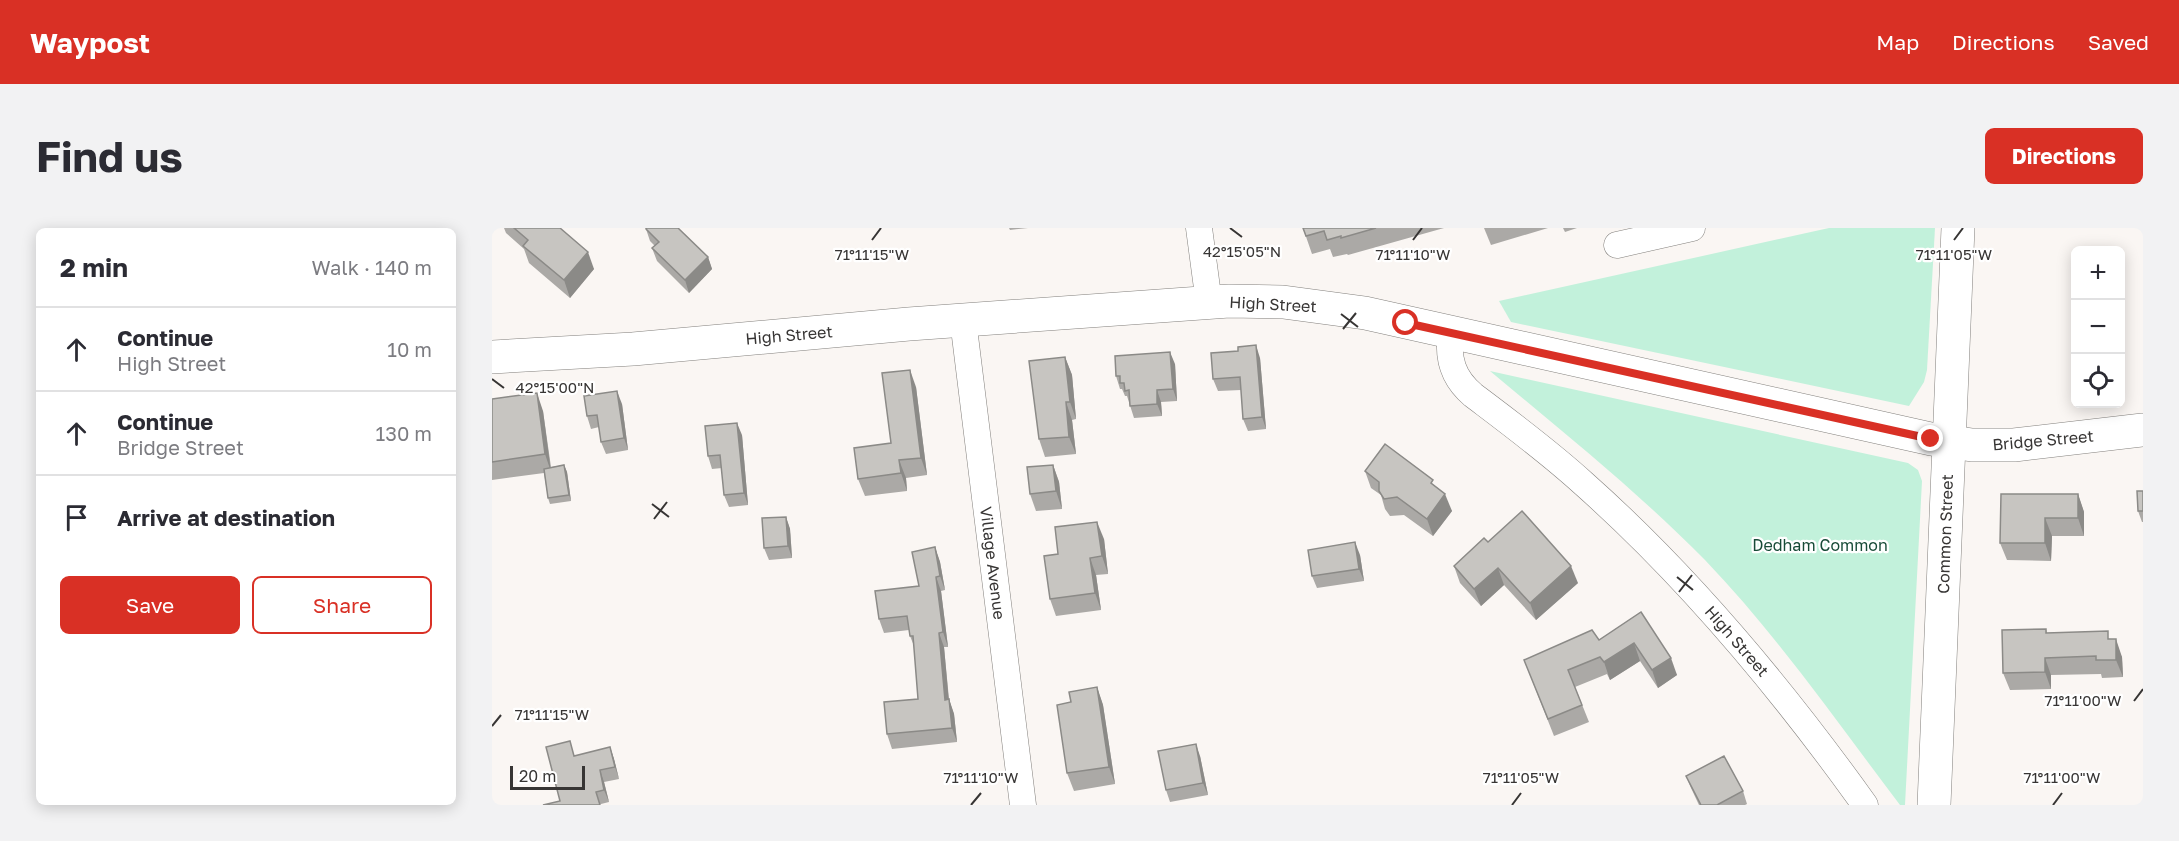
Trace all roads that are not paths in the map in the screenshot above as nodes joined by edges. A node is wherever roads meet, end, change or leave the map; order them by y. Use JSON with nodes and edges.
{"nodes":[{"id":1,"x":1199,"y":228,"type":"edge"},
{"id":2,"x":1692,"y":228,"type":"edge"},
{"id":3,"x":1958,"y":228,"type":"edge"},
{"id":4,"x":1617,"y":246,"type":"dead end"},
{"id":5,"x":1209,"y":303,"type":"junction"},
{"id":6,"x":963,"y":320,"type":"junction"},
{"id":7,"x":1451,"y":334,"type":"junction"},
{"id":8,"x":492,"y":357,"type":"edge"},
{"id":9,"x":2143,"y":430,"type":"edge"},
{"id":10,"x":1949,"y":442,"type":"junction"},
{"id":11,"x":1023,"y":805,"type":"edge"},
{"id":12,"x":1865,"y":805,"type":"edge"},
{"id":13,"x":1934,"y":805,"type":"edge"}],
"edges":[{"from":1,"to":5,"type":"street"},
{"from":2,"to":4,"type":"street"},
{"from":3,"to":10,"type":"main road","name":"Common Street"},
{"from":5,"to":6,"type":"main road","name":"High Street"},
{"from":5,"to":7,"type":"main road","name":"High Street"},
{"from":6,"to":8,"type":"main road","name":"High Street"},
{"from":6,"to":11,"type":"street","name":"Village Avenue"},
{"from":7,"to":10,"type":"main road","name":"Bridge Street"},
{"from":7,"to":12,"type":"street","name":"High Street"},
{"from":9,"to":10,"type":"main road","name":"Bridge Street"},
{"from":10,"to":13,"type":"main road","name":"Common Street"}]}
